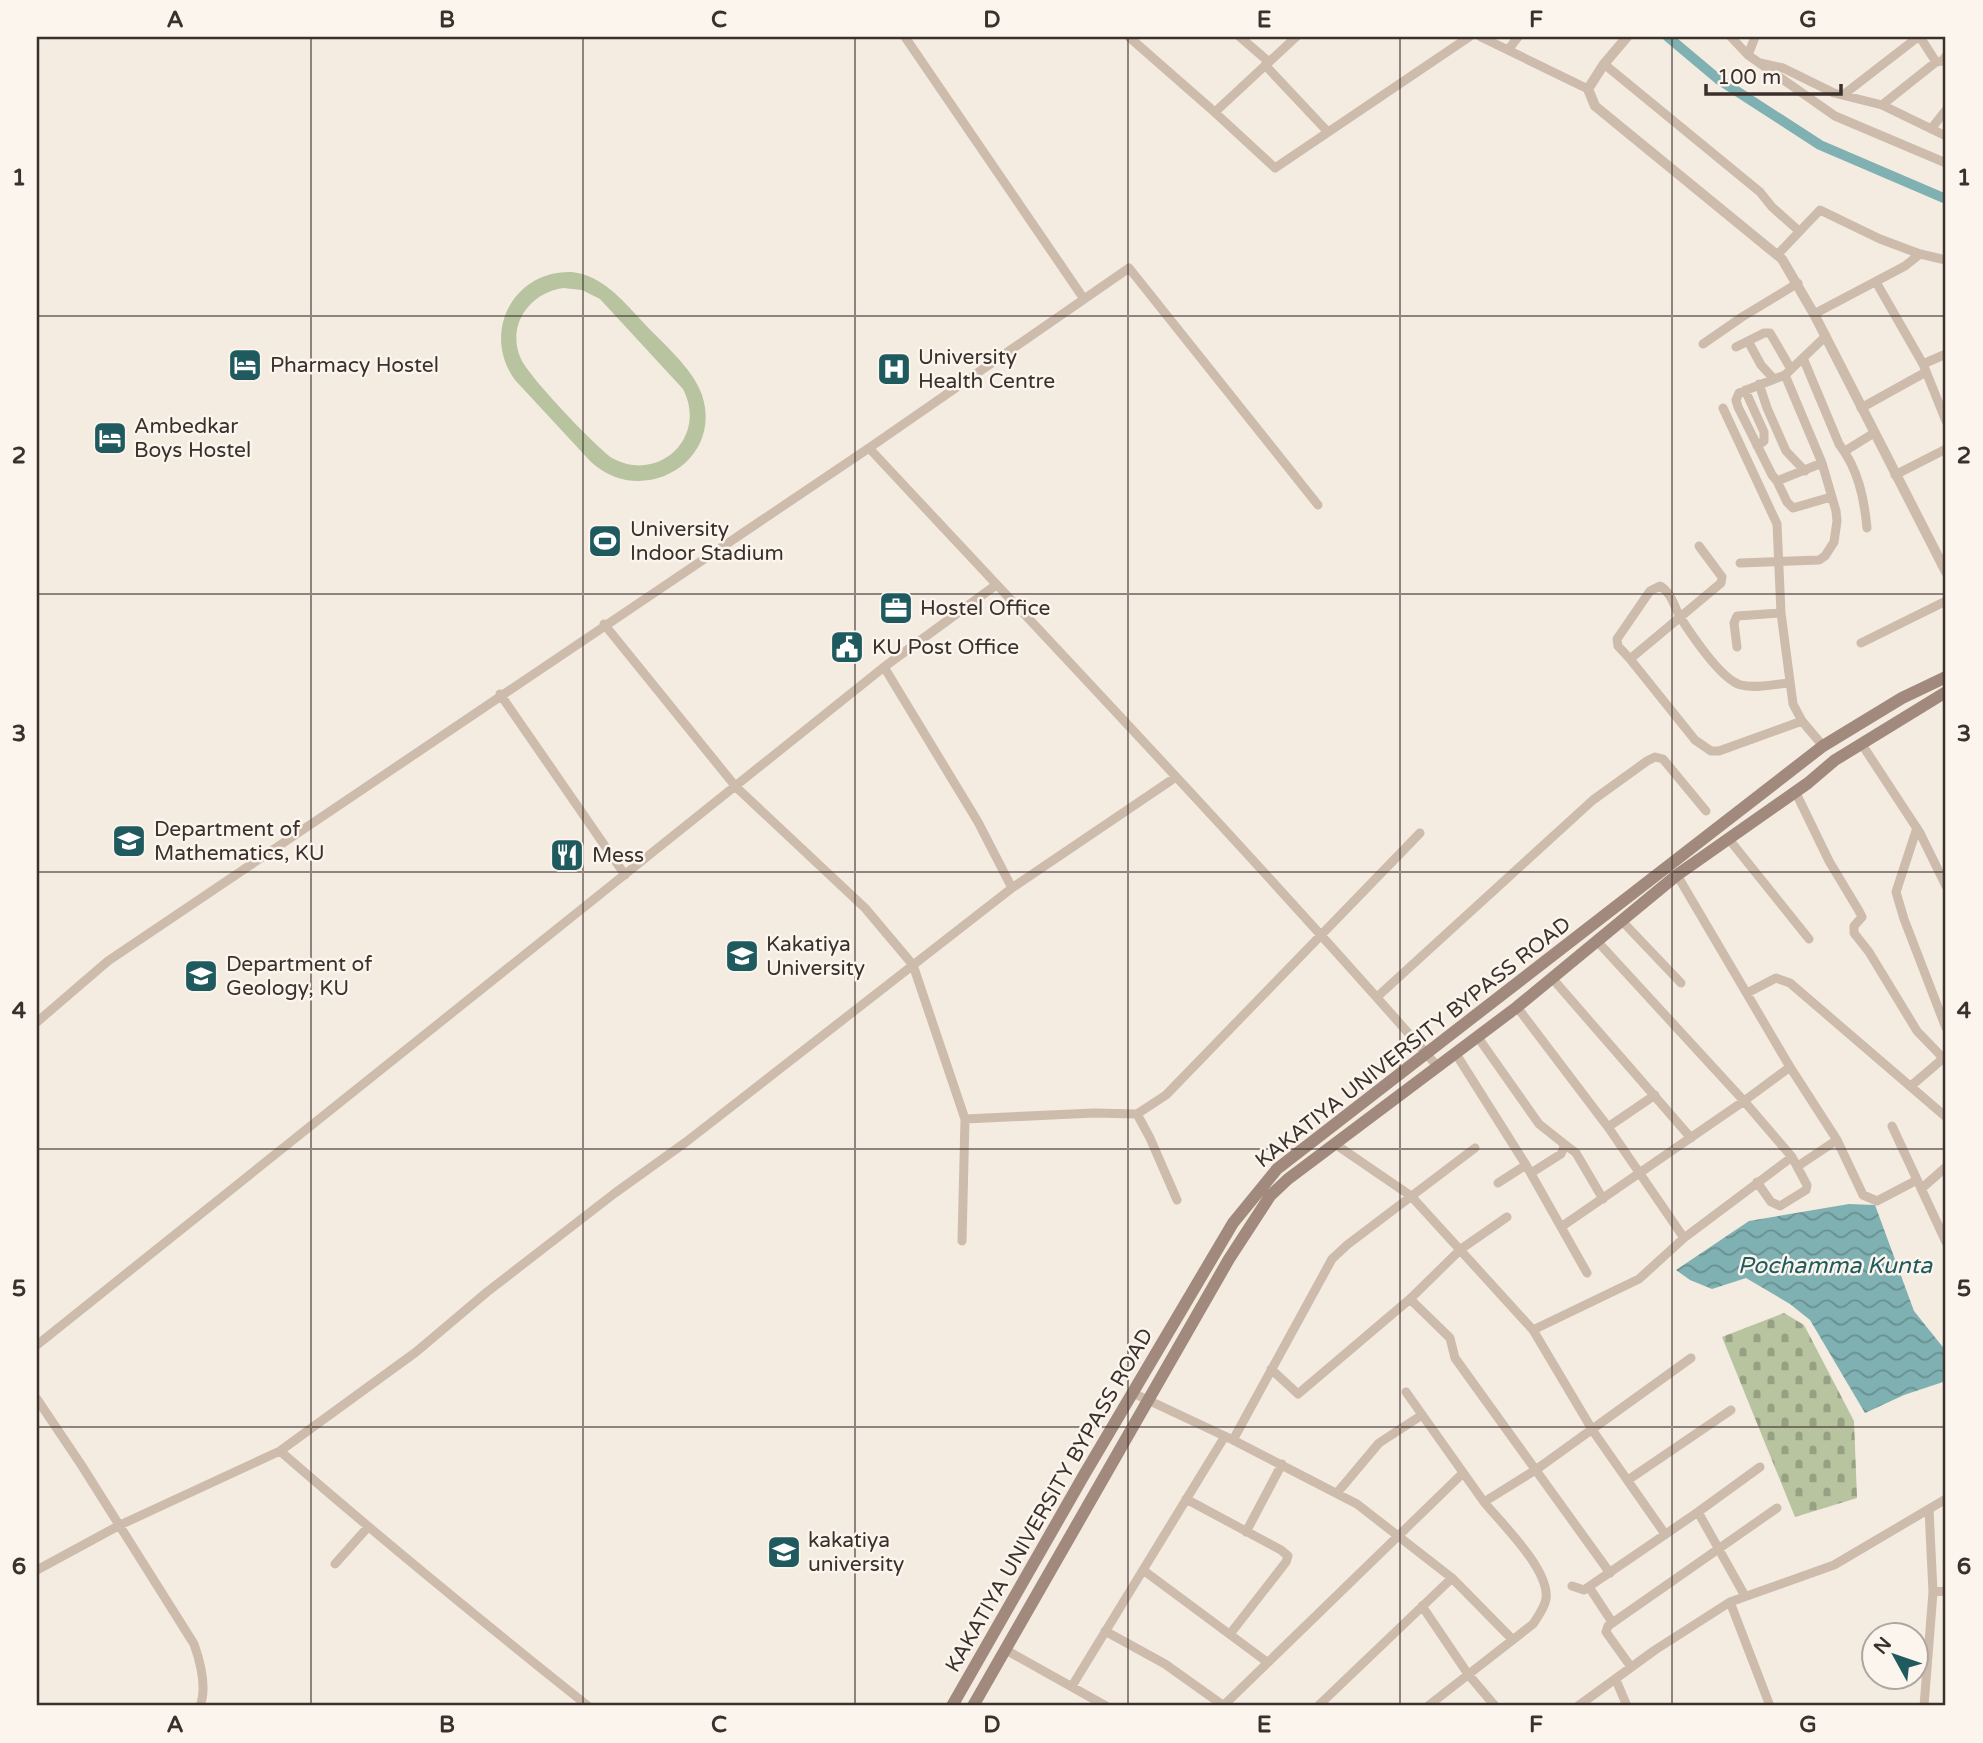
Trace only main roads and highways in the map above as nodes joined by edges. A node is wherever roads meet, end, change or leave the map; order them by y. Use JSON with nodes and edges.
{"nodes":[{"id":1,"x":1946,"y":677,"type":"edge"},
{"id":2,"x":1946,"y":692,"type":"edge"},
{"id":3,"x":952,"y":1706,"type":"edge"},
{"id":4,"x":973,"y":1706,"type":"edge"}],
"edges":[{"from":1,"to":3,"type":"main road","name":"KAKATIYA UNIVERSITY BYPASS ROAD"},
{"from":2,"to":4,"type":"main road","name":"KAKATIYA UNIVERSITY BYPASS ROAD"}]}
